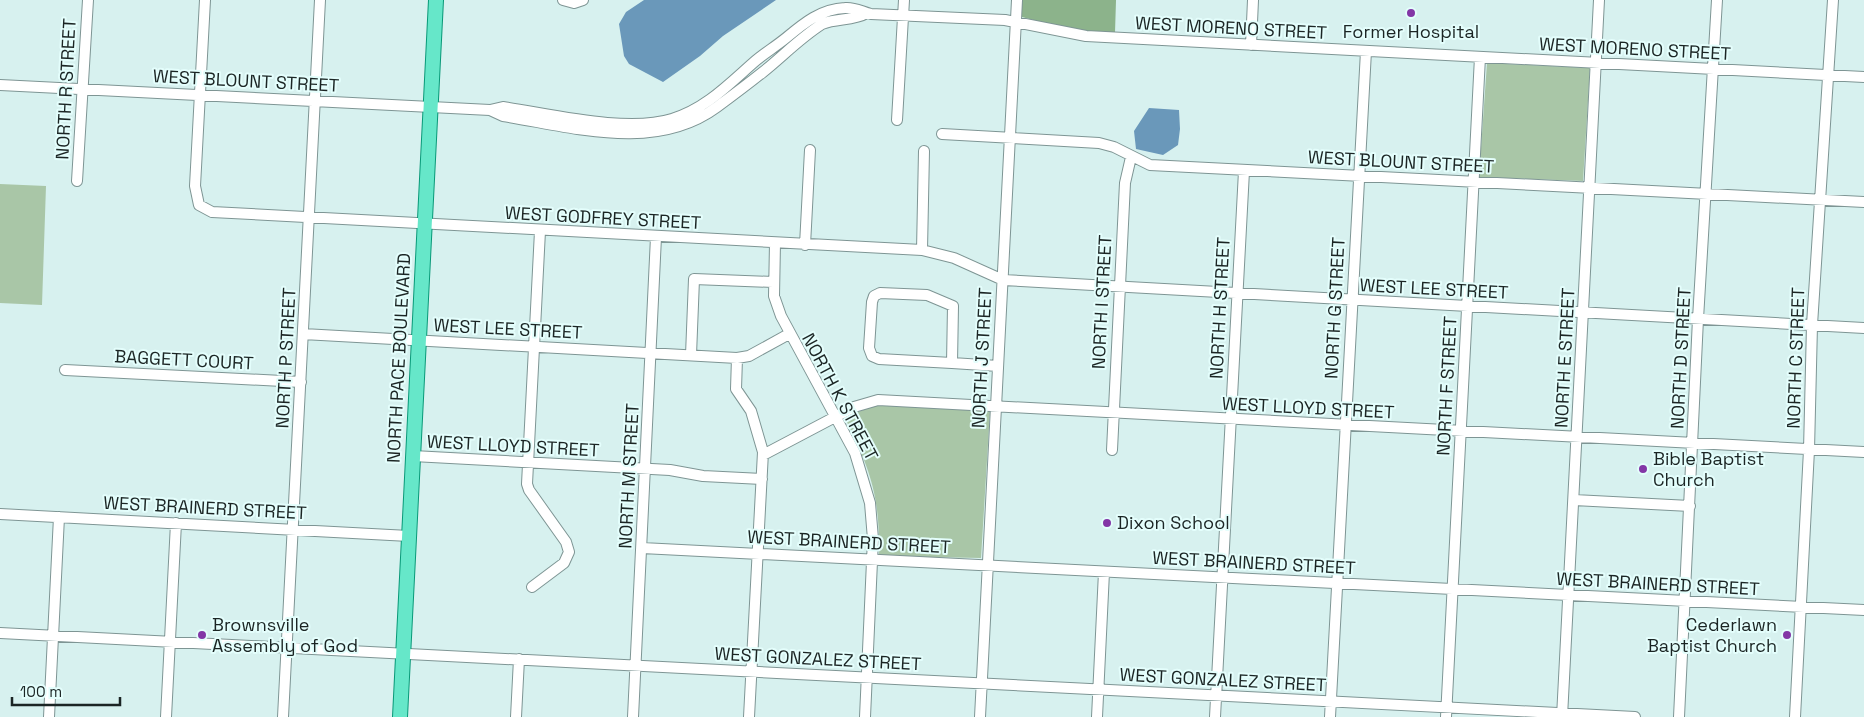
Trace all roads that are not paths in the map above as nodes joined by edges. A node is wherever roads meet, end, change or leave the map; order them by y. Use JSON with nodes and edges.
{"nodes":[{"id":1,"x":88,"y":0,"type":"edge"},
{"id":2,"x":205,"y":0,"type":"edge"},
{"id":3,"x":320,"y":0,"type":"edge"},
{"id":4,"x":436,"y":0,"type":"edge"},
{"id":5,"x":563,"y":0,"type":"edge"},
{"id":6,"x":583,"y":0,"type":"edge"},
{"id":7,"x":904,"y":0,"type":"edge"},
{"id":8,"x":1017,"y":0,"type":"edge"},
{"id":9,"x":1253,"y":0,"type":"edge"},
{"id":10,"x":1599,"y":0,"type":"edge"},
{"id":11,"x":1717,"y":0,"type":"edge"},
{"id":12,"x":1833,"y":0,"type":"edge"},
{"id":13,"x":867,"y":13,"type":"joint"},
{"id":14,"x":904,"y":15,"type":"junction"},
{"id":15,"x":1016,"y":22,"type":"junction"},
{"id":16,"x":1251,"y":45,"type":"junction"},
{"id":17,"x":1366,"y":51,"type":"junction"},
{"id":18,"x":1480,"y":57,"type":"junction"},
{"id":19,"x":1596,"y":64,"type":"junction"},
{"id":20,"x":1714,"y":69,"type":"junction"},
{"id":21,"x":1829,"y":75,"type":"junction"},
{"id":22,"x":1864,"y":77,"type":"edge"},
{"id":23,"x":0,"y":86,"type":"edge"},
{"id":24,"x":83,"y":89,"type":"junction"},
{"id":25,"x":200,"y":96,"type":"junction"},
{"id":26,"x":316,"y":101,"type":"junction"},
{"id":27,"x":431,"y":108,"type":"junction"},
{"id":28,"x":898,"y":120,"type":"dead end"},
{"id":29,"x":942,"y":134,"type":"dead end"},
{"id":30,"x":1010,"y":137,"type":"junction"},
{"id":31,"x":810,"y":150,"type":"dead end"},
{"id":32,"x":924,"y":151,"type":"dead end"},
{"id":33,"x":1131,"y":157,"type":"junction"},
{"id":34,"x":1244,"y":171,"type":"junction"},
{"id":35,"x":1358,"y":176,"type":"junction"},
{"id":36,"x":77,"y":181,"type":"dead end"},
{"id":37,"x":1474,"y":182,"type":"junction"},
{"id":38,"x":1590,"y":188,"type":"junction"},
{"id":39,"x":1707,"y":194,"type":"junction"},
{"id":40,"x":1820,"y":200,"type":"junction"},
{"id":41,"x":1864,"y":202,"type":"edge"},
{"id":42,"x":310,"y":217,"type":"junction"},
{"id":43,"x":425,"y":223,"type":"junction"},
{"id":44,"x":540,"y":231,"type":"junction"},
{"id":45,"x":656,"y":237,"type":"junction"},
{"id":46,"x":775,"y":243,"type":"junction"},
{"id":47,"x":805,"y":245,"type":"junction"},
{"id":48,"x":922,"y":250,"type":"junction"},
{"id":49,"x":1003,"y":280,"type":"junction"},
{"id":50,"x":773,"y":282,"type":"junction"},
{"id":51,"x":1119,"y":287,"type":"junction"},
{"id":52,"x":1237,"y":295,"type":"junction"},
{"id":53,"x":1352,"y":301,"type":"junction"},
{"id":54,"x":1467,"y":307,"type":"junction"},
{"id":55,"x":1583,"y":313,"type":"junction"},
{"id":56,"x":1698,"y":319,"type":"junction"},
{"id":57,"x":1812,"y":325,"type":"junction"},
{"id":58,"x":1864,"y":328,"type":"edge"},
{"id":59,"x":304,"y":334,"type":"junction"},
{"id":60,"x":789,"y":334,"type":"junction"},
{"id":61,"x":419,"y":340,"type":"junction"},
{"id":62,"x":534,"y":346,"type":"junction"},
{"id":63,"x":651,"y":353,"type":"junction"},
{"id":64,"x":691,"y":355,"type":"junction"},
{"id":65,"x":737,"y":358,"type":"junction"},
{"id":66,"x":952,"y":363,"type":"junction"},
{"id":67,"x":998,"y":366,"type":"junction"},
{"id":68,"x":66,"y":370,"type":"dead end"},
{"id":69,"x":301,"y":382,"type":"junction"},
{"id":70,"x":996,"y":406,"type":"junction"},
{"id":71,"x":1112,"y":414,"type":"junction"},
{"id":72,"x":836,"y":417,"type":"junction"},
{"id":73,"x":1230,"y":420,"type":"junction"},
{"id":74,"x":1345,"y":426,"type":"junction"},
{"id":75,"x":1460,"y":432,"type":"junction"},
{"id":76,"x":1577,"y":438,"type":"junction"},
{"id":77,"x":1694,"y":444,"type":"junction"},
{"id":78,"x":1112,"y":450,"type":"dead end"},
{"id":79,"x":1809,"y":450,"type":"junction"},
{"id":80,"x":1864,"y":452,"type":"edge"},
{"id":81,"x":763,"y":455,"type":"junction"},
{"id":82,"x":413,"y":456,"type":"junction"},
{"id":83,"x":528,"y":463,"type":"junction"},
{"id":84,"x":645,"y":470,"type":"junction"},
{"id":85,"x":762,"y":478,"type":"junction"},
{"id":86,"x":1574,"y":500,"type":"junction"},
{"id":87,"x":1690,"y":506,"type":"junction"},
{"id":88,"x":0,"y":514,"type":"edge"},
{"id":89,"x":59,"y":517,"type":"junction"},
{"id":90,"x":176,"y":523,"type":"junction"},
{"id":91,"x":293,"y":529,"type":"junction"},
{"id":92,"x":409,"y":536,"type":"junction"},
{"id":93,"x":642,"y":548,"type":"junction"},
{"id":94,"x":758,"y":554,"type":"junction"},
{"id":95,"x":873,"y":560,"type":"junction"},
{"id":96,"x":988,"y":566,"type":"junction"},
{"id":97,"x":1104,"y":572,"type":"junction"},
{"id":98,"x":1222,"y":578,"type":"junction"},
{"id":99,"x":1337,"y":584,"type":"junction"},
{"id":100,"x":532,"y":587,"type":"dead end"},
{"id":101,"x":1452,"y":590,"type":"junction"},
{"id":102,"x":1569,"y":596,"type":"junction"},
{"id":103,"x":1685,"y":602,"type":"junction"},
{"id":104,"x":1801,"y":607,"type":"junction"},
{"id":105,"x":1864,"y":610,"type":"edge"},
{"id":106,"x":0,"y":633,"type":"edge"},
{"id":107,"x":53,"y":636,"type":"junction"},
{"id":108,"x":170,"y":642,"type":"junction"},
{"id":109,"x":287,"y":648,"type":"junction"},
{"id":110,"x":403,"y":653,"type":"junction"},
{"id":111,"x":519,"y":659,"type":"junction"},
{"id":112,"x":636,"y":666,"type":"junction"},
{"id":113,"x":752,"y":672,"type":"junction"},
{"id":114,"x":868,"y":678,"type":"junction"},
{"id":115,"x":982,"y":684,"type":"junction"},
{"id":116,"x":1098,"y":690,"type":"junction"},
{"id":117,"x":1216,"y":696,"type":"junction"},
{"id":118,"x":1331,"y":702,"type":"junction"},
{"id":119,"x":1446,"y":712,"type":"edge"},
{"id":120,"x":1562,"y":715,"type":"edge"},
{"id":121,"x":49,"y":717,"type":"edge"},
{"id":122,"x":166,"y":717,"type":"edge"},
{"id":123,"x":283,"y":717,"type":"edge"},
{"id":124,"x":400,"y":717,"type":"edge"},
{"id":125,"x":516,"y":717,"type":"edge"},
{"id":126,"x":633,"y":717,"type":"edge"},
{"id":127,"x":749,"y":717,"type":"edge"},
{"id":128,"x":865,"y":717,"type":"edge"},
{"id":129,"x":980,"y":717,"type":"edge"},
{"id":130,"x":1097,"y":717,"type":"edge"},
{"id":131,"x":1215,"y":717,"type":"edge"},
{"id":132,"x":1330,"y":717,"type":"edge"},
{"id":133,"x":1635,"y":717,"type":"edge"},
{"id":134,"x":1680,"y":717,"type":"edge"},
{"id":135,"x":1795,"y":717,"type":"edge"}],
"edges":[{"from":1,"to":24,"type":"street","name":"NORTH R STREET"},
{"from":2,"to":25,"type":"street"},
{"from":3,"to":26,"type":"street","name":"NORTH P STREET"},
{"from":4,"to":27,"type":"main road","name":"NORTH PACE BOULEVARD"},
{"from":5,"to":6,"type":"street"},
{"from":7,"to":14,"type":"street"},
{"from":8,"to":15,"type":"street","name":"NORTH J STREET"},
{"from":9,"to":16,"type":"street"},
{"from":10,"to":19,"type":"street","name":"NORTH E STREET"},
{"from":11,"to":20,"type":"street","name":"NORTH D STREET"},
{"from":12,"to":21,"type":"street","name":"NORTH C STREET"},
{"from":13,"to":14,"type":"street","name":"WEST MORENO STREET"},
{"from":13,"to":27,"type":"street","name":"WEST BLOUNT STREET"},
{"from":14,"to":15,"type":"street","name":"WEST MORENO STREET"},
{"from":14,"to":28,"type":"street"},
{"from":15,"to":16,"type":"street","name":"WEST MORENO STREET"},
{"from":15,"to":30,"type":"street","name":"NORTH J STREET"},
{"from":16,"to":17,"type":"street","name":"WEST MORENO STREET"},
{"from":17,"to":18,"type":"street","name":"WEST MORENO STREET"},
{"from":17,"to":35,"type":"street","name":"NORTH G STREET"},
{"from":18,"to":19,"type":"street","name":"WEST MORENO STREET"},
{"from":18,"to":37,"type":"street","name":"NORTH F STREET"},
{"from":19,"to":20,"type":"street","name":"WEST MORENO STREET"},
{"from":19,"to":38,"type":"street","name":"NORTH E STREET"},
{"from":20,"to":21,"type":"street","name":"WEST MORENO STREET"},
{"from":20,"to":39,"type":"street","name":"NORTH D STREET"},
{"from":21,"to":22,"type":"street","name":"WEST MORENO STREET"},
{"from":21,"to":40,"type":"street","name":"NORTH C STREET"},
{"from":23,"to":24,"type":"street","name":"WEST BLOUNT STREET"},
{"from":24,"to":25,"type":"street","name":"WEST BLOUNT STREET"},
{"from":24,"to":36,"type":"street","name":"NORTH R STREET"},
{"from":25,"to":26,"type":"street","name":"WEST BLOUNT STREET"},
{"from":25,"to":42,"type":"street","name":"WEST GODFREY STREET"},
{"from":26,"to":27,"type":"street","name":"WEST BLOUNT STREET"},
{"from":26,"to":42,"type":"street","name":"NORTH P STREET"},
{"from":27,"to":43,"type":"main road","name":"NORTH PACE BOULEVARD"},
{"from":29,"to":30,"type":"street","name":"WEST BLOUNT STREET"},
{"from":30,"to":33,"type":"street","name":"WEST BLOUNT STREET"},
{"from":30,"to":49,"type":"street","name":"NORTH J STREET"},
{"from":31,"to":47,"type":"street"},
{"from":32,"to":48,"type":"street"},
{"from":33,"to":34,"type":"street","name":"WEST BLOUNT STREET"},
{"from":33,"to":51,"type":"street","name":"NORTH I STREET"},
{"from":34,"to":35,"type":"street","name":"WEST BLOUNT STREET"},
{"from":34,"to":52,"type":"street","name":"NORTH H STREET"},
{"from":35,"to":37,"type":"street","name":"WEST BLOUNT STREET"},
{"from":35,"to":53,"type":"street","name":"NORTH G STREET"},
{"from":37,"to":38,"type":"street","name":"WEST BLOUNT STREET"},
{"from":37,"to":54,"type":"street","name":"NORTH F STREET"},
{"from":38,"to":39,"type":"street","name":"WEST BLOUNT STREET"},
{"from":38,"to":55,"type":"street","name":"NORTH E STREET"},
{"from":39,"to":40,"type":"street","name":"WEST BLOUNT STREET"},
{"from":39,"to":56,"type":"street","name":"NORTH D STREET"},
{"from":40,"to":41,"type":"street","name":"WEST BLOUNT STREET"},
{"from":40,"to":57,"type":"street","name":"NORTH C STREET"},
{"from":42,"to":43,"type":"street","name":"WEST GODFREY STREET"},
{"from":42,"to":59,"type":"street","name":"NORTH P STREET"},
{"from":43,"to":44,"type":"street","name":"WEST GODFREY STREET"},
{"from":43,"to":61,"type":"main road","name":"NORTH PACE BOULEVARD"},
{"from":44,"to":45,"type":"street","name":"WEST GODFREY STREET"},
{"from":44,"to":62,"type":"street"},
{"from":45,"to":46,"type":"street","name":"WEST GODFREY STREET"},
{"from":45,"to":63,"type":"street","name":"NORTH M STREET"},
{"from":46,"to":47,"type":"street","name":"WEST GODFREY STREET"},
{"from":46,"to":50,"type":"street","name":"NORTH K STREET"},
{"from":47,"to":48,"type":"street","name":"WEST GODFREY STREET"},
{"from":48,"to":49,"type":"street","name":"WEST GODFREY STREET"},
{"from":49,"to":51,"type":"street","name":"WEST LEE STREET"},
{"from":49,"to":67,"type":"street","name":"NORTH J STREET"},
{"from":50,"to":60,"type":"street","name":"NORTH K STREET"},
{"from":50,"to":64,"type":"street"},
{"from":51,"to":52,"type":"street","name":"WEST LEE STREET"},
{"from":51,"to":71,"type":"street","name":"NORTH I STREET"},
{"from":52,"to":53,"type":"street","name":"WEST LEE STREET"},
{"from":52,"to":73,"type":"street","name":"NORTH H STREET"},
{"from":53,"to":54,"type":"street","name":"WEST LEE STREET"},
{"from":53,"to":74,"type":"street","name":"NORTH G STREET"},
{"from":54,"to":55,"type":"street","name":"WEST LEE STREET"},
{"from":54,"to":75,"type":"street","name":"NORTH F STREET"},
{"from":55,"to":56,"type":"street","name":"WEST LEE STREET"},
{"from":55,"to":76,"type":"street","name":"NORTH E STREET"},
{"from":56,"to":57,"type":"street","name":"WEST LEE STREET"},
{"from":56,"to":77,"type":"street","name":"NORTH D STREET"},
{"from":57,"to":58,"type":"street","name":"WEST LEE STREET"},
{"from":57,"to":79,"type":"street","name":"NORTH C STREET"},
{"from":59,"to":61,"type":"street","name":"WEST LEE STREET"},
{"from":59,"to":69,"type":"street","name":"NORTH P STREET"},
{"from":60,"to":65,"type":"street"},
{"from":60,"to":72,"type":"street","name":"NORTH K STREET"},
{"from":61,"to":62,"type":"street","name":"WEST LEE STREET"},
{"from":61,"to":82,"type":"main road","name":"NORTH PACE BOULEVARD"},
{"from":62,"to":63,"type":"street","name":"WEST LEE STREET"},
{"from":62,"to":83,"type":"street"},
{"from":63,"to":64,"type":"street","name":"WEST LEE STREET"},
{"from":63,"to":84,"type":"street","name":"NORTH M STREET"},
{"from":64,"to":65,"type":"street","name":"WEST LEE STREET"},
{"from":65,"to":81,"type":"street"},
{"from":66,"to":66,"type":"street"},
{"from":66,"to":67,"type":"street"},
{"from":67,"to":70,"type":"street","name":"NORTH J STREET"},
{"from":68,"to":69,"type":"street","name":"BAGGETT COURT"},
{"from":69,"to":91,"type":"street","name":"NORTH P STREET"},
{"from":70,"to":71,"type":"street","name":"WEST LLOYD STREET"},
{"from":70,"to":72,"type":"street","name":"WEST LLOYD STREET"},
{"from":70,"to":96,"type":"street","name":"NORTH J STREET"},
{"from":71,"to":73,"type":"street","name":"WEST LLOYD STREET"},
{"from":71,"to":78,"type":"street","name":"NORTH I STREET"},
{"from":72,"to":81,"type":"street","name":"WEST LLOYD STREET"},
{"from":72,"to":95,"type":"street","name":"NORTH K STREET"},
{"from":73,"to":74,"type":"street","name":"WEST LLOYD STREET"},
{"from":73,"to":98,"type":"street","name":"NORTH H STREET"},
{"from":74,"to":75,"type":"street","name":"WEST LLOYD STREET"},
{"from":74,"to":99,"type":"street","name":"NORTH G STREET"},
{"from":75,"to":76,"type":"street","name":"WEST LLOYD STREET"},
{"from":75,"to":101,"type":"street","name":"NORTH F STREET"},
{"from":76,"to":77,"type":"street","name":"WEST LLOYD STREET"},
{"from":76,"to":86,"type":"street","name":"NORTH E STREET"},
{"from":77,"to":79,"type":"street","name":"WEST LLOYD STREET"},
{"from":77,"to":87,"type":"street","name":"NORTH D STREET"},
{"from":79,"to":80,"type":"street","name":"WEST LLOYD STREET"},
{"from":79,"to":104,"type":"street","name":"NORTH C STREET"},
{"from":81,"to":85,"type":"street"},
{"from":82,"to":83,"type":"street","name":"WEST LLOYD STREET"},
{"from":82,"to":92,"type":"main road","name":"NORTH PACE BOULEVARD"},
{"from":83,"to":84,"type":"street","name":"WEST LLOYD STREET"},
{"from":83,"to":100,"type":"street"},
{"from":84,"to":85,"type":"street","name":"WEST LLOYD STREET"},
{"from":84,"to":93,"type":"street","name":"NORTH M STREET"},
{"from":85,"to":94,"type":"street"},
{"from":86,"to":87,"type":"street"},
{"from":86,"to":102,"type":"street","name":"NORTH E STREET"},
{"from":87,"to":103,"type":"street","name":"NORTH D STREET"},
{"from":88,"to":89,"type":"street","name":"WEST BRAINERD STREET"},
{"from":89,"to":90,"type":"street","name":"WEST BRAINERD STREET"},
{"from":89,"to":107,"type":"street"},
{"from":90,"to":91,"type":"street","name":"WEST BRAINERD STREET"},
{"from":90,"to":108,"type":"street"},
{"from":91,"to":92,"type":"street","name":"WEST BRAINERD STREET"},
{"from":91,"to":109,"type":"street","name":"NORTH P STREET"},
{"from":92,"to":110,"type":"main road","name":"NORTH PACE BOULEVARD"},
{"from":93,"to":94,"type":"street","name":"WEST BRAINERD STREET"},
{"from":93,"to":112,"type":"street","name":"NORTH M STREET"},
{"from":94,"to":95,"type":"street","name":"WEST BRAINERD STREET"},
{"from":94,"to":113,"type":"street"},
{"from":95,"to":96,"type":"street","name":"WEST BRAINERD STREET"},
{"from":95,"to":114,"type":"street","name":"NORTH K STREET"},
{"from":96,"to":97,"type":"street","name":"WEST BRAINERD STREET"},
{"from":96,"to":115,"type":"street","name":"NORTH J STREET"},
{"from":97,"to":98,"type":"street","name":"WEST BRAINERD STREET"},
{"from":97,"to":116,"type":"street"},
{"from":98,"to":99,"type":"street","name":"WEST BRAINERD STREET"},
{"from":98,"to":117,"type":"street","name":"NORTH H STREET"},
{"from":99,"to":101,"type":"street","name":"WEST BRAINERD STREET"},
{"from":99,"to":118,"type":"street","name":"NORTH G STREET"},
{"from":101,"to":102,"type":"street","name":"WEST BRAINERD STREET"},
{"from":101,"to":119,"type":"street","name":"NORTH F STREET"},
{"from":102,"to":103,"type":"street","name":"WEST BRAINERD STREET"},
{"from":102,"to":120,"type":"street","name":"NORTH E STREET"},
{"from":103,"to":104,"type":"street","name":"WEST BRAINERD STREET"},
{"from":103,"to":134,"type":"street","name":"NORTH D STREET"},
{"from":104,"to":105,"type":"street","name":"WEST BRAINERD STREET"},
{"from":104,"to":135,"type":"street","name":"NORTH C STREET"},
{"from":106,"to":107,"type":"street","name":"WEST GONZALEZ STREET"},
{"from":107,"to":108,"type":"street","name":"WEST GONZALEZ STREET"},
{"from":107,"to":121,"type":"street"},
{"from":108,"to":109,"type":"street","name":"WEST GONZALEZ STREET"},
{"from":108,"to":122,"type":"street"},
{"from":109,"to":110,"type":"street","name":"WEST GONZALEZ STREET"},
{"from":109,"to":123,"type":"street","name":"NORTH P STREET"},
{"from":110,"to":111,"type":"street","name":"WEST GONZALEZ STREET"},
{"from":110,"to":124,"type":"main road","name":"NORTH PACE BOULEVARD"},
{"from":111,"to":112,"type":"street","name":"WEST GONZALEZ STREET"},
{"from":111,"to":125,"type":"street"},
{"from":112,"to":113,"type":"street","name":"WEST GONZALEZ STREET"},
{"from":112,"to":126,"type":"street","name":"NORTH M STREET"},
{"from":113,"to":114,"type":"street","name":"WEST GONZALEZ STREET"},
{"from":113,"to":127,"type":"street"},
{"from":114,"to":115,"type":"street","name":"WEST GONZALEZ STREET"},
{"from":114,"to":128,"type":"street","name":"NORTH K STREET"},
{"from":115,"to":116,"type":"street","name":"WEST GONZALEZ STREET"},
{"from":115,"to":129,"type":"street","name":"NORTH J STREET"},
{"from":116,"to":117,"type":"street","name":"WEST GONZALEZ STREET"},
{"from":116,"to":130,"type":"street"},
{"from":117,"to":118,"type":"street","name":"WEST GONZALEZ STREET"},
{"from":117,"to":131,"type":"street","name":"NORTH H STREET"},
{"from":118,"to":119,"type":"street","name":"WEST GONZALEZ STREET"},
{"from":118,"to":132,"type":"street","name":"NORTH G STREET"},
{"from":119,"to":120,"type":"street","name":"WEST GONZALEZ STREET"},
{"from":120,"to":133,"type":"street","name":"WEST GONZALEZ STREET"}]}
